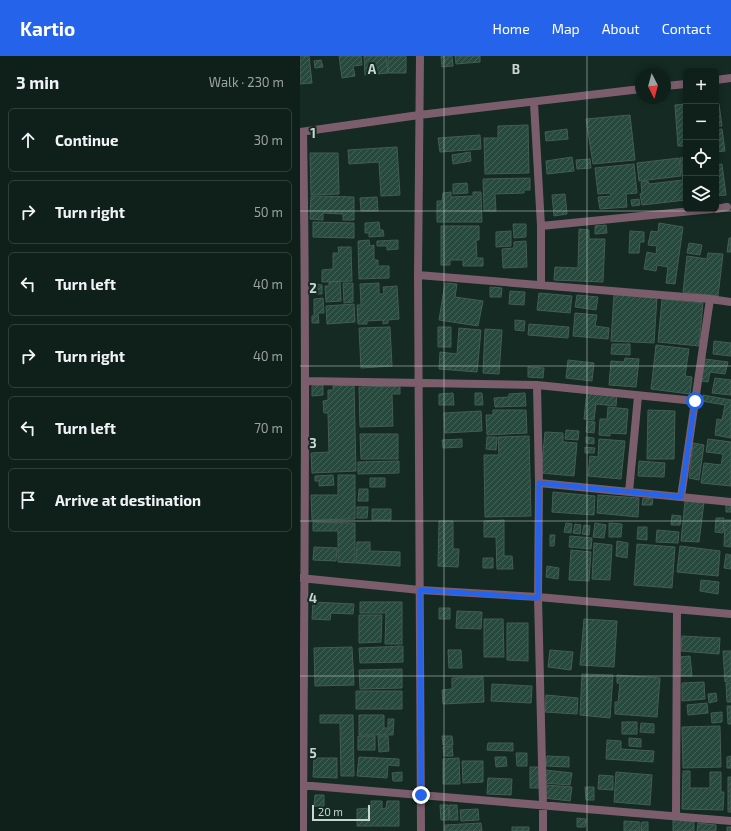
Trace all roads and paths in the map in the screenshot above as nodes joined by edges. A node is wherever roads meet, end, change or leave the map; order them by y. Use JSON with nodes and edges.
{"nodes":[{"id":1,"x":420,"y":56,"type":"edge"},
{"id":2,"x":731,"y":78,"type":"edge"},
{"id":3,"x":719,"y":80,"type":"edge"},
{"id":4,"x":683,"y":84,"type":"edge"},
{"id":5,"x":671,"y":85,"type":"edge"},
{"id":6,"x":635,"y":90,"type":"edge"},
{"id":7,"x":534,"y":103,"type":"junction"},
{"id":8,"x":419,"y":116,"type":"junction"},
{"id":9,"x":302,"y":132,"type":"edge"},
{"id":10,"x":727,"y":207,"type":"dead end"},
{"id":11,"x":719,"y":208,"type":"edge"},
{"id":12,"x":302,"y":212,"type":"edge"},
{"id":13,"x":683,"y":212,"type":"edge"},
{"id":14,"x":541,"y":226,"type":"junction"},
{"id":15,"x":418,"y":275,"type":"junction"},
{"id":16,"x":541,"y":284,"type":"junction"},
{"id":17,"x":710,"y":299,"type":"junction"},
{"id":18,"x":731,"y":302,"type":"edge"},
{"id":19,"x":306,"y":381,"type":"junction"},
{"id":20,"x":420,"y":382,"type":"junction"},
{"id":21,"x":537,"y":385,"type":"junction"},
{"id":22,"x":638,"y":396,"type":"junction"},
{"id":23,"x":695,"y":401,"type":"junction"},
{"id":24,"x":302,"y":462,"type":"edge"},
{"id":25,"x":539,"y":483,"type":"junction"},
{"id":26,"x":629,"y":492,"type":"junction"},
{"id":27,"x":681,"y":497,"type":"junction"},
{"id":28,"x":731,"y":502,"type":"edge"},
{"id":29,"x":302,"y":578,"type":"edge"},
{"id":30,"x":420,"y":590,"type":"junction"},
{"id":31,"x":538,"y":598,"type":"junction"},
{"id":32,"x":677,"y":610,"type":"junction"},
{"id":33,"x":731,"y":614,"type":"edge"},
{"id":34,"x":302,"y":692,"type":"edge"},
{"id":35,"x":302,"y":785,"type":"edge"},
{"id":36,"x":421,"y":795,"type":"junction"},
{"id":37,"x":543,"y":805,"type":"junction"},
{"id":38,"x":676,"y":816,"type":"junction"},
{"id":39,"x":731,"y":821,"type":"edge"},
{"id":40,"x":303,"y":831,"type":"edge"},
{"id":41,"x":420,"y":831,"type":"edge"},
{"id":42,"x":543,"y":831,"type":"edge"}],
"edges":[{"from":1,"to":8,"type":"street"},
{"from":2,"to":3,"type":"street"},
{"from":4,"to":5,"type":"street"},
{"from":6,"to":7,"type":"street"},
{"from":7,"to":8,"type":"street"},
{"from":7,"to":14,"type":"street"},
{"from":8,"to":9,"type":"street"},
{"from":8,"to":15,"type":"street"},
{"from":9,"to":12,"type":"street"},
{"from":10,"to":11,"type":"street"},
{"from":12,"to":19,"type":"street"},
{"from":13,"to":14,"type":"street"},
{"from":14,"to":16,"type":"street"},
{"from":15,"to":16,"type":"street"},
{"from":15,"to":20,"type":"street"},
{"from":16,"to":17,"type":"street"},
{"from":17,"to":18,"type":"street"},
{"from":17,"to":23,"type":"street"},
{"from":19,"to":20,"type":"street"},
{"from":19,"to":24,"type":"street"},
{"from":20,"to":21,"type":"street"},
{"from":20,"to":30,"type":"street"},
{"from":21,"to":22,"type":"street"},
{"from":21,"to":25,"type":"street"},
{"from":22,"to":23,"type":"street"},
{"from":22,"to":26,"type":"street"},
{"from":23,"to":27,"type":"street"},
{"from":24,"to":29,"type":"street"},
{"from":25,"to":26,"type":"street"},
{"from":25,"to":31,"type":"street"},
{"from":26,"to":27,"type":"street"},
{"from":27,"to":28,"type":"street"},
{"from":29,"to":30,"type":"street"},
{"from":29,"to":34,"type":"street"},
{"from":30,"to":31,"type":"street"},
{"from":30,"to":36,"type":"street"},
{"from":31,"to":32,"type":"street"},
{"from":31,"to":37,"type":"street"},
{"from":32,"to":33,"type":"street"},
{"from":32,"to":38,"type":"street"},
{"from":34,"to":35,"type":"street"},
{"from":35,"to":36,"type":"street"},
{"from":35,"to":40,"type":"street"},
{"from":36,"to":37,"type":"street"},
{"from":36,"to":41,"type":"street"},
{"from":37,"to":38,"type":"street"},
{"from":37,"to":42,"type":"street"},
{"from":38,"to":39,"type":"street"}]}
